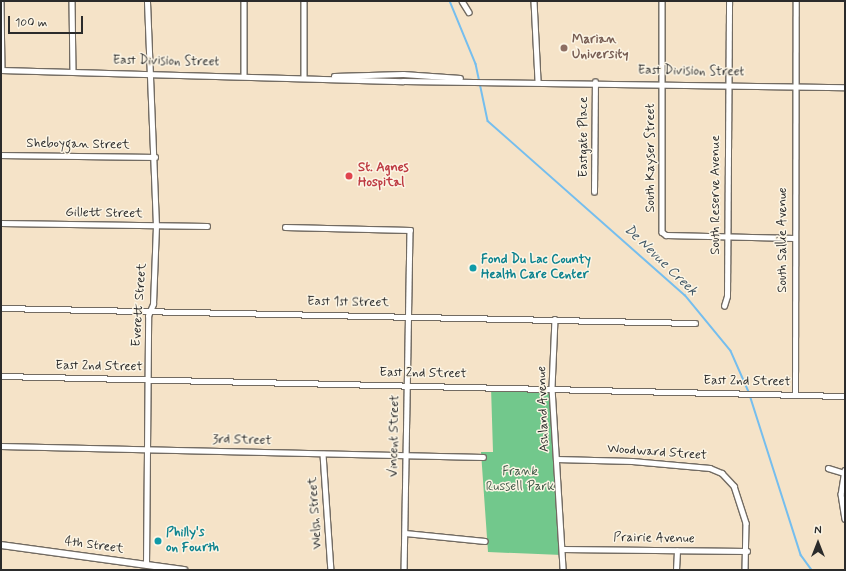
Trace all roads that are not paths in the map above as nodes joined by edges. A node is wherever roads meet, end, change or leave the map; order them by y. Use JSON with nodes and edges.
{"nodes":[{"id":1,"x":1,"y":1,"type":"edge"},
{"id":2,"x":72,"y":1,"type":"edge"},
{"id":3,"x":147,"y":1,"type":"edge"},
{"id":4,"x":244,"y":1,"type":"edge"},
{"id":5,"x":304,"y":1,"type":"edge"},
{"id":6,"x":462,"y":1,"type":"edge"},
{"id":7,"x":534,"y":1,"type":"edge"},
{"id":8,"x":662,"y":1,"type":"edge"},
{"id":9,"x":729,"y":1,"type":"edge"},
{"id":10,"x":796,"y":1,"type":"edge"},
{"id":11,"x":469,"y":12,"type":"dead end"},
{"id":12,"x":2,"y":70,"type":"edge"},
{"id":13,"x":72,"y":71,"type":"junction"},
{"id":14,"x":149,"y":72,"type":"junction"},
{"id":15,"x":244,"y":74,"type":"junction"},
{"id":16,"x":304,"y":76,"type":"junction"},
{"id":17,"x":330,"y":76,"type":"junction"},
{"id":18,"x":466,"y":80,"type":"junction"},
{"id":19,"x":538,"y":81,"type":"junction"},
{"id":20,"x":595,"y":82,"type":"junction"},
{"id":21,"x":662,"y":83,"type":"junction"},
{"id":22,"x":728,"y":84,"type":"junction"},
{"id":23,"x":795,"y":86,"type":"junction"},
{"id":24,"x":845,"y":87,"type":"edge"},
{"id":25,"x":1,"y":155,"type":"edge"},
{"id":26,"x":155,"y":157,"type":"junction"},
{"id":27,"x":594,"y":192,"type":"dead end"},
{"id":28,"x":1,"y":223,"type":"edge"},
{"id":29,"x":156,"y":226,"type":"junction"},
{"id":30,"x":207,"y":226,"type":"dead end"},
{"id":31,"x":285,"y":228,"type":"dead end"},
{"id":32,"x":727,"y":237,"type":"junction"},
{"id":33,"x":794,"y":238,"type":"junction"},
{"id":34,"x":724,"y":306,"type":"dead end"},
{"id":35,"x":1,"y":308,"type":"edge"},
{"id":36,"x":151,"y":311,"type":"junction"},
{"id":37,"x":409,"y":316,"type":"junction"},
{"id":38,"x":555,"y":319,"type":"junction"},
{"id":39,"x":695,"y":323,"type":"dead end"},
{"id":40,"x":1,"y":376,"type":"edge"},
{"id":41,"x":147,"y":379,"type":"junction"},
{"id":42,"x":407,"y":385,"type":"junction"},
{"id":43,"x":552,"y":388,"type":"junction"},
{"id":44,"x":795,"y":394,"type":"junction"},
{"id":45,"x":845,"y":396,"type":"edge"},
{"id":46,"x":1,"y":446,"type":"edge"},
{"id":47,"x":147,"y":450,"type":"junction"},
{"id":48,"x":324,"y":454,"type":"junction"},
{"id":49,"x":406,"y":454,"type":"junction"},
{"id":50,"x":483,"y":457,"type":"dead end"},
{"id":51,"x":556,"y":459,"type":"junction"},
{"id":52,"x":828,"y":468,"type":"dead end"},
{"id":53,"x":845,"y":471,"type":"edge"},
{"id":54,"x":845,"y":519,"type":"edge"},
{"id":55,"x":404,"y":533,"type":"junction"},
{"id":56,"x":485,"y":541,"type":"dead end"},
{"id":57,"x":1,"y":545,"type":"edge"},
{"id":58,"x":562,"y":549,"type":"junction"},
{"id":59,"x":676,"y":551,"type":"junction"},
{"id":60,"x":747,"y":551,"type":"junction"},
{"id":61,"x":146,"y":565,"type":"junction"},
{"id":62,"x":170,"y":569,"type":"edge"},
{"id":63,"x":150,"y":570,"type":"edge"},
{"id":64,"x":184,"y":570,"type":"edge"},
{"id":65,"x":331,"y":570,"type":"edge"},
{"id":66,"x":404,"y":570,"type":"edge"},
{"id":67,"x":563,"y":570,"type":"edge"},
{"id":68,"x":676,"y":570,"type":"edge"},
{"id":69,"x":746,"y":570,"type":"edge"}],
"edges":[{"from":1,"to":12,"type":"street"},
{"from":2,"to":13,"type":"street"},
{"from":3,"to":14,"type":"street","name":"Everett Street"},
{"from":4,"to":15,"type":"street"},
{"from":5,"to":16,"type":"street"},
{"from":6,"to":11,"type":"street"},
{"from":7,"to":19,"type":"street"},
{"from":8,"to":21,"type":"street","name":"South Kayser Street"},
{"from":9,"to":22,"type":"street","name":"South Reserve Avenue"},
{"from":10,"to":23,"type":"street","name":"South Sallie Avenue"},
{"from":12,"to":13,"type":"street","name":"East Division Street"},
{"from":13,"to":14,"type":"street","name":"East Division Street"},
{"from":14,"to":15,"type":"street","name":"East Division Street"},
{"from":14,"to":26,"type":"street","name":"Everett Street"},
{"from":15,"to":16,"type":"street","name":"East Division Street"},
{"from":16,"to":17,"type":"street","name":"East Division Street"},
{"from":17,"to":18,"type":"street","name":"East Division Street"},
{"from":17,"to":18,"type":"street","name":"East Division Street"},
{"from":18,"to":19,"type":"street","name":"East Division Street"},
{"from":19,"to":20,"type":"street","name":"East Division Street"},
{"from":20,"to":21,"type":"street","name":"East Division Street"},
{"from":20,"to":27,"type":"street","name":"Eastgate Place"},
{"from":21,"to":22,"type":"street","name":"East Division Street"},
{"from":21,"to":32,"type":"street","name":"South Kayser Street"},
{"from":22,"to":23,"type":"street","name":"East Division Street"},
{"from":22,"to":32,"type":"street","name":"South Reserve Avenue"},
{"from":23,"to":24,"type":"street","name":"East Division Street"},
{"from":23,"to":33,"type":"street","name":"South Sallie Avenue"},
{"from":25,"to":26,"type":"street","name":"Sheboygan Street"},
{"from":26,"to":29,"type":"street","name":"Everett Street"},
{"from":28,"to":29,"type":"street","name":"Gillett Street"},
{"from":29,"to":30,"type":"street","name":"Gillett Street"},
{"from":29,"to":36,"type":"street","name":"Everett Street"},
{"from":31,"to":37,"type":"street","name":"Vincent Street"},
{"from":32,"to":33,"type":"street"},
{"from":32,"to":34,"type":"street","name":"South Reserve Avenue"},
{"from":33,"to":44,"type":"street","name":"South Sallie Avenue"},
{"from":35,"to":36,"type":"street","name":"East 1st Street"},
{"from":36,"to":37,"type":"street","name":"East 1st Street"},
{"from":36,"to":41,"type":"street","name":"Everett Street"},
{"from":37,"to":38,"type":"street","name":"East 1st Street"},
{"from":37,"to":42,"type":"street","name":"Vincent Street"},
{"from":38,"to":39,"type":"street","name":"East 1st Street"},
{"from":38,"to":43,"type":"street","name":"Ashland Avenue"},
{"from":40,"to":41,"type":"street","name":"East 2nd Street"},
{"from":41,"to":42,"type":"street","name":"East 2nd Street"},
{"from":41,"to":47,"type":"street","name":"Everett Street"},
{"from":42,"to":43,"type":"street","name":"East 2nd Street"},
{"from":42,"to":49,"type":"street","name":"Vincent Street"},
{"from":43,"to":44,"type":"street","name":"East 2nd Street"},
{"from":43,"to":51,"type":"street","name":"Ashland Avenue"},
{"from":44,"to":45,"type":"street","name":"East 2nd Street"},
{"from":46,"to":47,"type":"street","name":"3rd Street"},
{"from":47,"to":48,"type":"street","name":"3rd Street"},
{"from":47,"to":61,"type":"street","name":"Everett Street"},
{"from":48,"to":49,"type":"street","name":"3rd Street"},
{"from":48,"to":65,"type":"street","name":"Welsh Street"},
{"from":49,"to":50,"type":"street","name":"3rd Street"},
{"from":49,"to":55,"type":"street","name":"Vincent Street"},
{"from":51,"to":58,"type":"street","name":"Ashland Avenue"},
{"from":51,"to":60,"type":"street","name":"Woodward Street"},
{"from":52,"to":53,"type":"street"},
{"from":53,"to":54,"type":"street"},
{"from":55,"to":56,"type":"street"},
{"from":55,"to":66,"type":"street","name":"Vincent Street"},
{"from":57,"to":61,"type":"street","name":"4th Street"},
{"from":58,"to":59,"type":"street","name":"Prairie Avenue"},
{"from":58,"to":67,"type":"street","name":"Ashland Avenue"},
{"from":59,"to":60,"type":"street","name":"Prairie Avenue"},
{"from":59,"to":68,"type":"street"},
{"from":60,"to":69,"type":"street","name":"Woodward Street"},
{"from":61,"to":62,"type":"street","name":"4th Street"},
{"from":61,"to":63,"type":"street"},
{"from":62,"to":64,"type":"street","name":"4th Street"}]}
